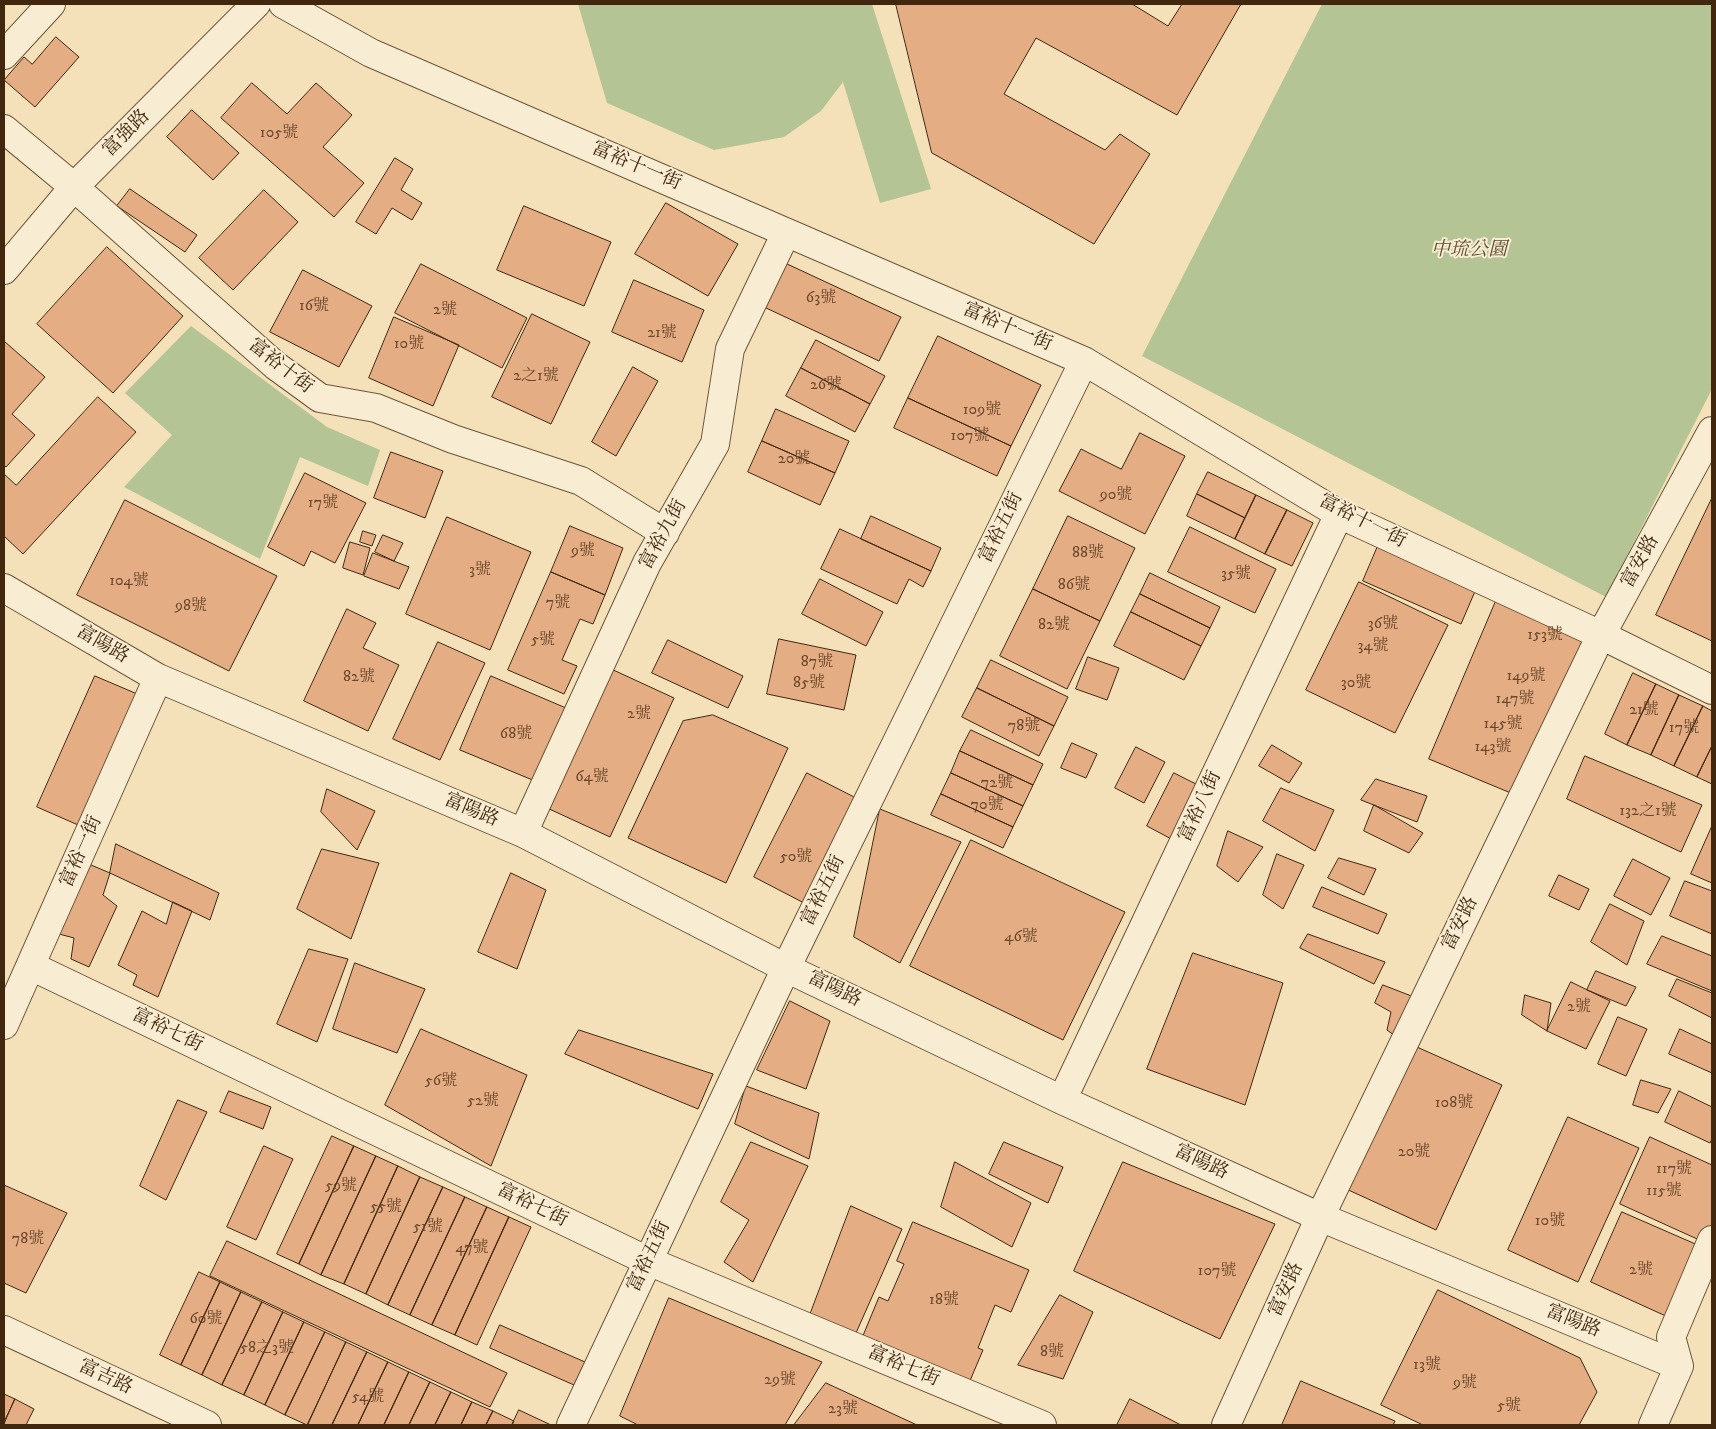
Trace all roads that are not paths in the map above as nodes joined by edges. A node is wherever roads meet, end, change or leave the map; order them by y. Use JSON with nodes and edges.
{"nodes":[{"id":1,"x":52,"y":4,"type":"edge"},
{"id":2,"x":256,"y":4,"type":"edge"},
{"id":3,"x":284,"y":4,"type":"edge"},
{"id":4,"x":4,"y":55,"type":"edge"},
{"id":5,"x":4,"y":129,"type":"edge"},
{"id":6,"x":74,"y":188,"type":"junction"},
{"id":7,"x":786,"y":233,"type":"junction"},
{"id":8,"x":4,"y":270,"type":"edge"},
{"id":9,"x":1084,"y":361,"type":"junction"},
{"id":10,"x":1712,"y":431,"type":"edge"},
{"id":11,"x":1339,"y":514,"type":"junction"},
{"id":12,"x":665,"y":532,"type":"junction"},
{"id":13,"x":4,"y":588,"type":"edge"},
{"id":14,"x":1601,"y":635,"type":"junction"},
{"id":15,"x":158,"y":678,"type":"junction"},
{"id":16,"x":1712,"y":690,"type":"edge"},
{"id":17,"x":523,"y":833,"type":"junction"},
{"id":18,"x":31,"y":966,"type":"junction"},
{"id":19,"x":786,"y":968,"type":"junction"},
{"id":20,"x":4,"y":1025,"type":"edge"},
{"id":21,"x":1062,"y":1100,"type":"junction"},
{"id":22,"x":1320,"y":1217,"type":"junction"},
{"id":23,"x":1712,"y":1240,"type":"edge"},
{"id":24,"x":648,"y":1261,"type":"junction"},
{"id":25,"x":4,"y":1330,"type":"edge"},
{"id":26,"x":1679,"y":1366,"type":"junction"},
{"id":27,"x":204,"y":1425,"type":"edge"},
{"id":28,"x":571,"y":1425,"type":"edge"},
{"id":29,"x":1042,"y":1425,"type":"edge"},
{"id":30,"x":1226,"y":1425,"type":"edge"},
{"id":31,"x":1653,"y":1425,"type":"edge"}],
"edges":[{"from":1,"to":4,"type":"street"},
{"from":2,"to":6,"type":"street","name":"富強路"},
{"from":3,"to":7,"type":"street","name":"富裕十一街"},
{"from":5,"to":6,"type":"street","name":"富裕十街"},
{"from":6,"to":8,"type":"street","name":"富強路"},
{"from":6,"to":12,"type":"street","name":"富裕十街"},
{"from":7,"to":9,"type":"street","name":"富裕十一街"},
{"from":7,"to":12,"type":"street","name":"富裕九街"},
{"from":9,"to":11,"type":"street","name":"富裕十一街"},
{"from":9,"to":19,"type":"street","name":"富裕五街"},
{"from":10,"to":14,"type":"street","name":"富安路"},
{"from":11,"to":14,"type":"street","name":"富裕十一街"},
{"from":11,"to":21,"type":"street","name":"富裕八街"},
{"from":12,"to":17,"type":"street","name":"富裕九街"},
{"from":13,"to":15,"type":"street","name":"富陽路"},
{"from":14,"to":16,"type":"street","name":"富裕十一街"},
{"from":14,"to":22,"type":"street","name":"富安路"},
{"from":15,"to":17,"type":"street","name":"富陽路"},
{"from":15,"to":18,"type":"street","name":"富裕一街"},
{"from":17,"to":19,"type":"street","name":"富陽路"},
{"from":18,"to":20,"type":"street","name":"富裕一街"},
{"from":18,"to":24,"type":"street","name":"富裕七街"},
{"from":19,"to":21,"type":"street","name":"富陽路"},
{"from":19,"to":24,"type":"street","name":"富裕五街"},
{"from":21,"to":22,"type":"street","name":"富陽路"},
{"from":22,"to":26,"type":"street","name":"富陽路"},
{"from":22,"to":30,"type":"street","name":"富安路"},
{"from":23,"to":26,"type":"street"},
{"from":24,"to":28,"type":"street","name":"富裕五街"},
{"from":24,"to":29,"type":"street","name":"富裕七街"},
{"from":25,"to":27,"type":"street","name":"富吉路"},
{"from":26,"to":31,"type":"street"}]}
